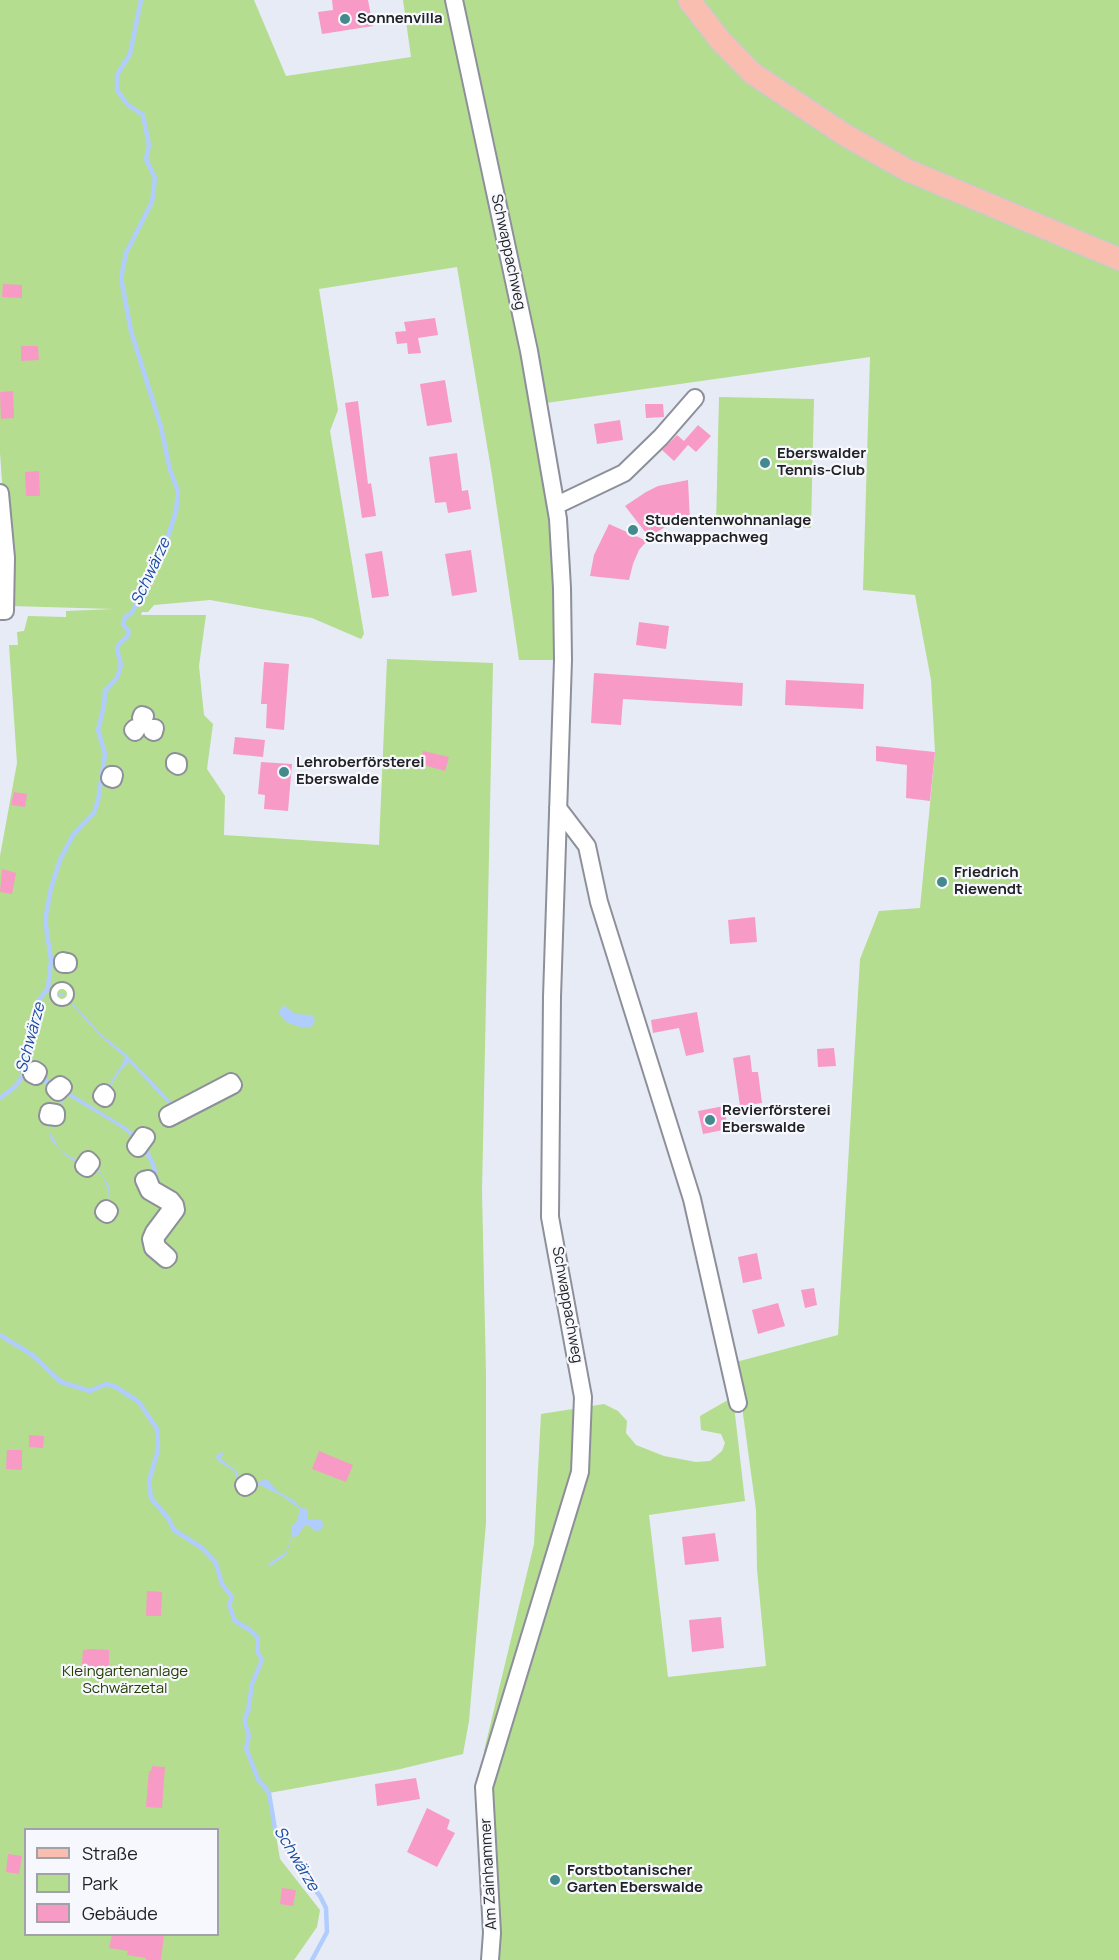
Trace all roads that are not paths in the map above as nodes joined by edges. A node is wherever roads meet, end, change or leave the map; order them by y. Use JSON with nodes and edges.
{"nodes":[{"id":1,"x":454,"y":0,"type":"edge"},
{"id":2,"x":688,"y":0,"type":"edge"},
{"id":3,"x":1119,"y":259,"type":"edge"},
{"id":4,"x":695,"y":398,"type":"dead end"},
{"id":5,"x":0,"y":492,"type":"edge"},
{"id":6,"x":557,"y":505,"type":"junction"},
{"id":7,"x":2,"y":611,"type":"edge"},
{"id":8,"x":558,"y":808,"type":"junction"},
{"id":9,"x":166,"y":1259,"type":"joint"},
{"id":10,"x":738,"y":1403,"type":"dead end"},
{"id":11,"x":484,"y":1787,"type":"joint"},
{"id":12,"x":490,"y":1960,"type":"edge"}],
"edges":[{"from":1,"to":6,"type":"street","name":"Schwappachweg"},
{"from":2,"to":3,"type":"main road"},
{"from":4,"to":6,"type":"street"},
{"from":5,"to":7,"type":"street"},
{"from":6,"to":8,"type":"street","name":"Schwappachweg"},
{"from":8,"to":10,"type":"street"},
{"from":8,"to":11,"type":"street","name":"Schwappachweg"},
{"from":9,"to":9,"type":"street"},
{"from":11,"to":12,"type":"street","name":"Am Zainhammer"}]}
